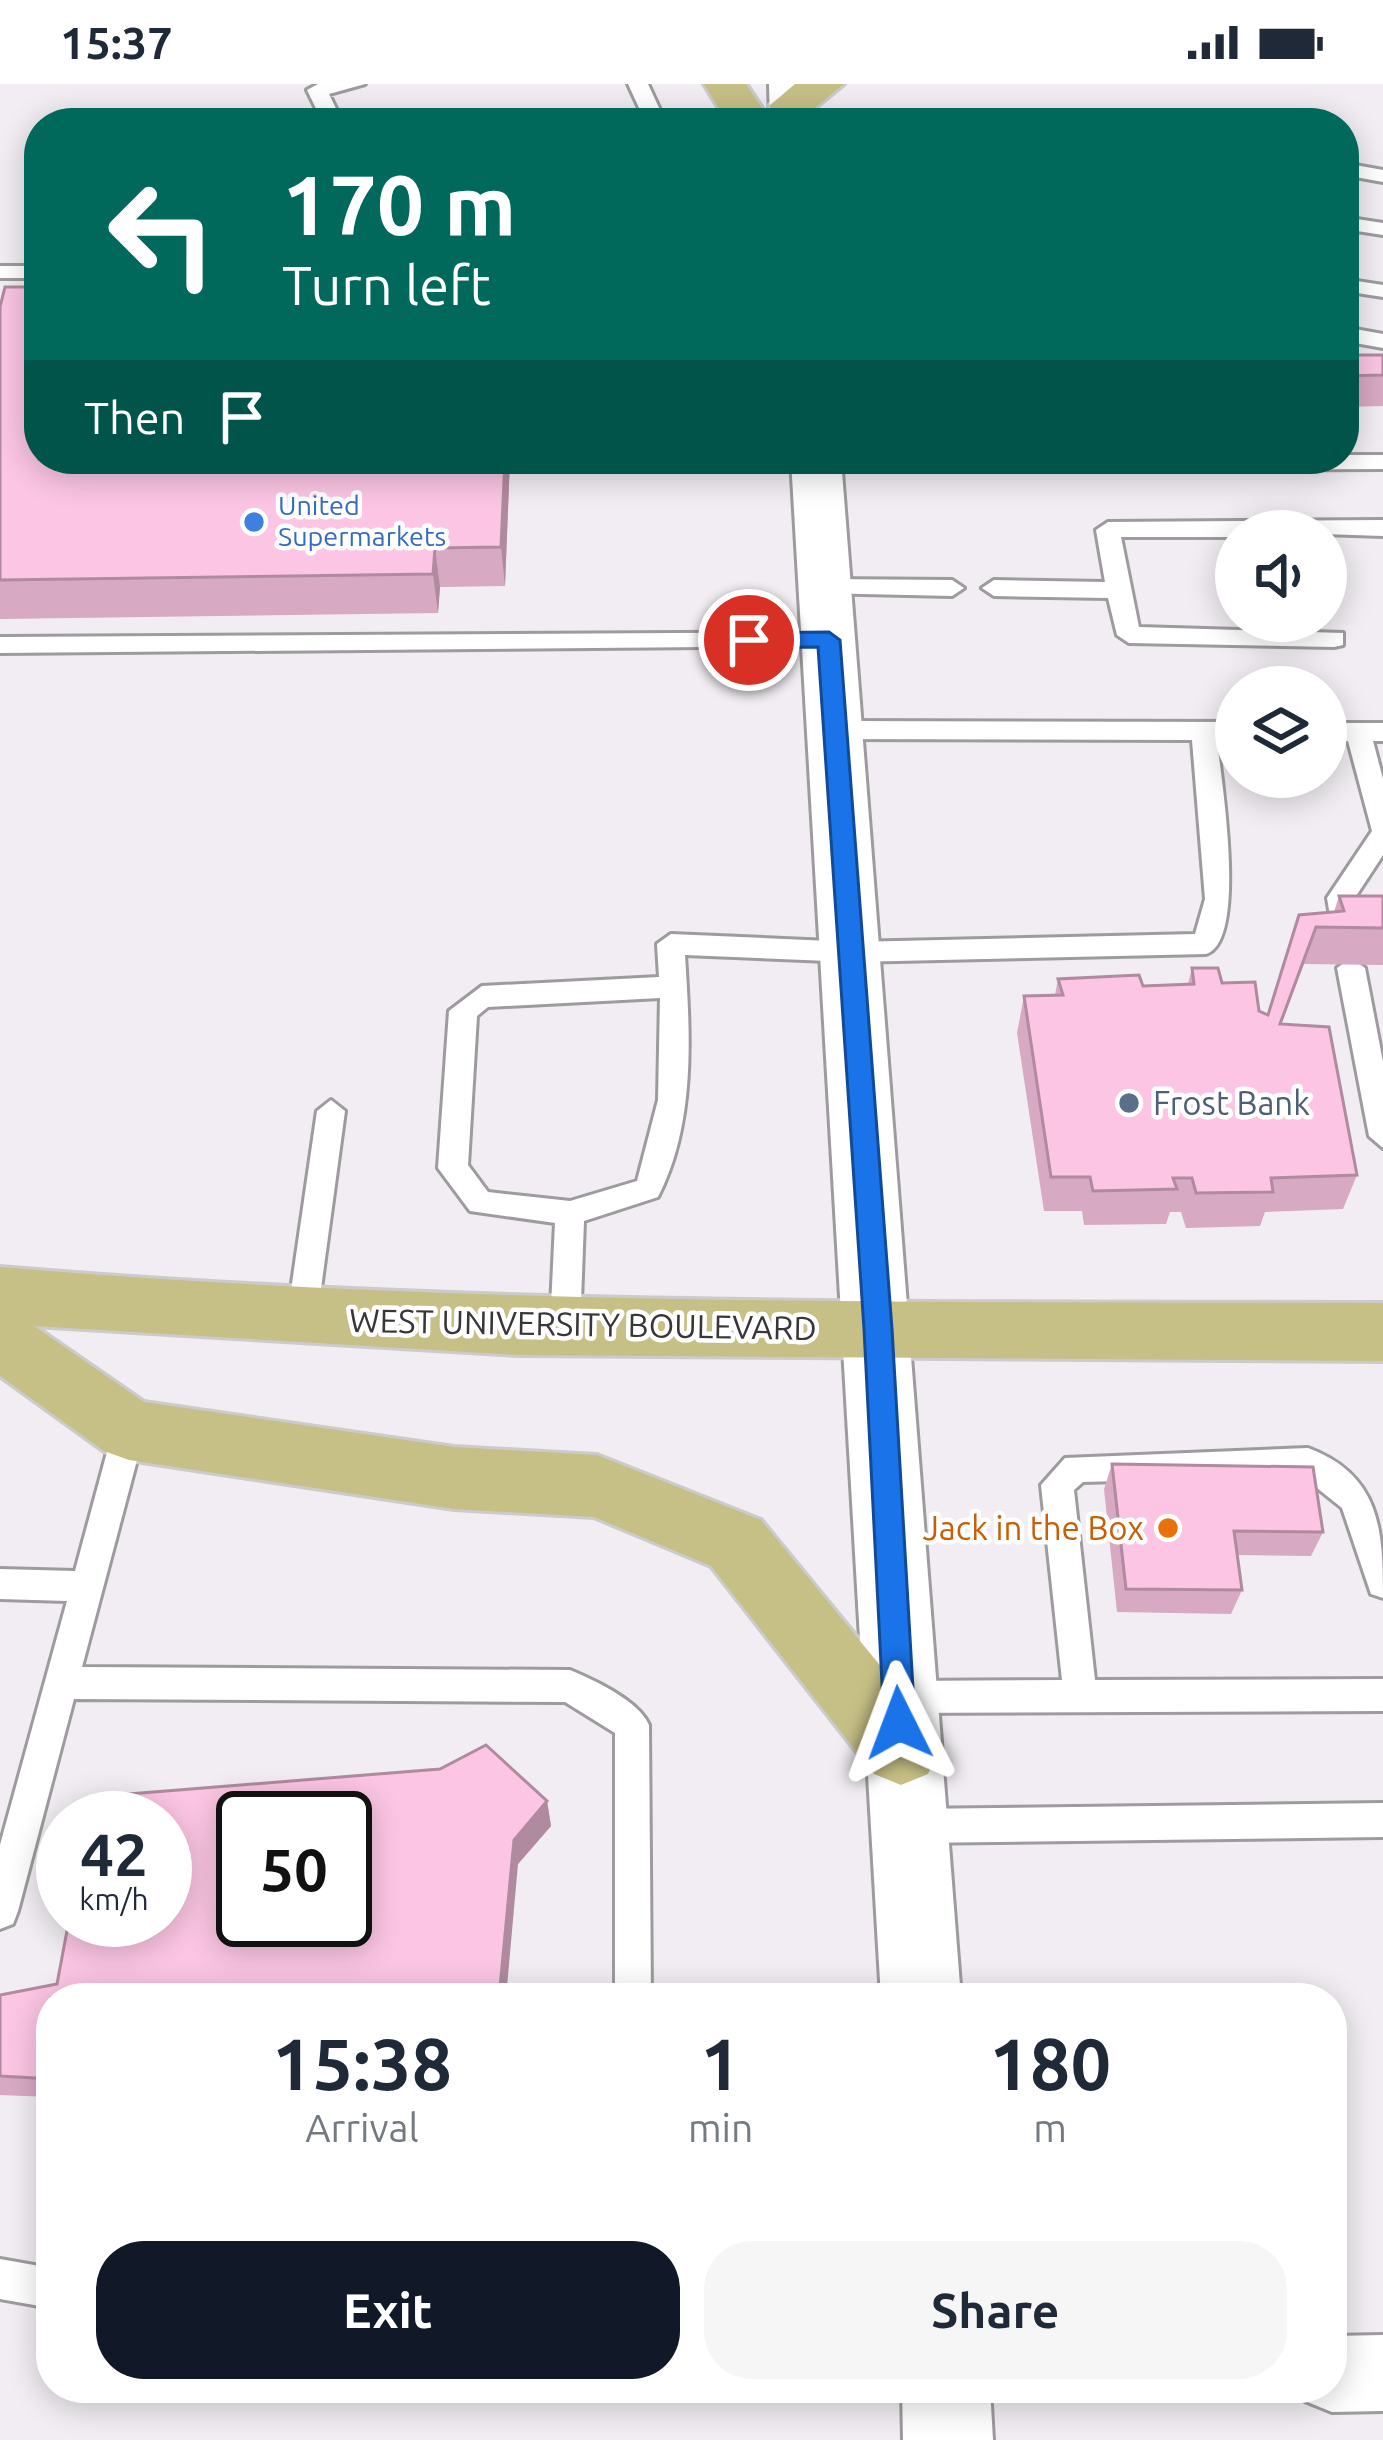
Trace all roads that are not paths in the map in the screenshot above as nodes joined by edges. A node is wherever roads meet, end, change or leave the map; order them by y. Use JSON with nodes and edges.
{"nodes":[{"id":1,"x":355,"y":84,"type":"edge"},
{"id":2,"x":326,"y":108,"type":"edge"},
{"id":3,"x":818,"y":474,"type":"edge"},
{"id":4,"x":1383,"y":528,"type":"edge"},
{"id":5,"x":952,"y":588,"type":"dead end"},
{"id":6,"x":994,"y":588,"type":"dead end"},
{"id":7,"x":1118,"y":590,"type":"junction"},
{"id":8,"x":827,"y":613,"type":"junction"},
{"id":9,"x":1215,"y":637,"type":"edge"},
{"id":10,"x":0,"y":645,"type":"edge"},
{"id":11,"x":836,"y":730,"type":"junction"},
{"id":12,"x":1204,"y":731,"type":"junction"},
{"id":13,"x":1215,"y":731,"type":"edge"},
{"id":14,"x":1370,"y":732,"type":"edge"},
{"id":15,"x":1383,"y":831,"type":"edge"},
{"id":16,"x":1347,"y":933,"type":"edge"},
{"id":17,"x":852,"y":952,"type":"junction"},
{"id":18,"x":1351,"y":968,"type":"edge"},
{"id":19,"x":674,"y":987,"type":"junction"},
{"id":20,"x":331,"y":1111,"type":"dead end"},
{"id":21,"x":1383,"y":1136,"type":"edge"},
{"id":22,"x":570,"y":1213,"type":"junction"},
{"id":23,"x":0,"y":1295,"type":"edge"},
{"id":24,"x":302,"y":1318,"type":"junction"},
{"id":25,"x":565,"y":1328,"type":"junction"},
{"id":26,"x":878,"y":1329,"type":"junction"},
{"id":27,"x":1383,"y":1332,"type":"edge"},
{"id":28,"x":0,"y":1339,"type":"edge"},
{"id":29,"x":129,"y":1430,"type":"junction"},
{"id":30,"x":1383,"y":1583,"type":"edge"},
{"id":31,"x":0,"y":1584,"type":"edge"},
{"id":32,"x":83,"y":1586,"type":"junction"},
{"id":33,"x":63,"y":1684,"type":"junction"},
{"id":34,"x":1080,"y":1695,"type":"junction"},
{"id":35,"x":1383,"y":1695,"type":"edge"},
{"id":36,"x":899,"y":1723,"type":"junction"},
{"id":37,"x":1383,"y":1820,"type":"edge"},
{"id":38,"x":910,"y":1826,"type":"junction"},
{"id":39,"x":0,"y":1911,"type":"edge"},
{"id":40,"x":633,"y":1983,"type":"edge"},
{"id":41,"x":919,"y":1983,"type":"edge"},
{"id":42,"x":0,"y":2278,"type":"edge"},
{"id":43,"x":36,"y":2285,"type":"edge"},
{"id":44,"x":1347,"y":2374,"type":"edge"},
{"id":45,"x":1383,"y":2374,"type":"edge"},
{"id":46,"x":947,"y":2403,"type":"edge"},
{"id":47,"x":948,"y":2440,"type":"edge"}],
"edges":[{"from":1,"to":2,"type":"lane"},
{"from":3,"to":8,"type":"main road"},
{"from":4,"to":7,"type":"lane"},
{"from":5,"to":8,"type":"lane"},
{"from":6,"to":7,"type":"lane"},
{"from":7,"to":9,"type":"lane"},
{"from":8,"to":10,"type":"lane"},
{"from":8,"to":11,"type":"main road"},
{"from":11,"to":12,"type":"lane"},
{"from":11,"to":17,"type":"main road"},
{"from":12,"to":13,"type":"lane"},
{"from":12,"to":17,"type":"lane"},
{"from":14,"to":15,"type":"lane"},
{"from":15,"to":16,"type":"lane"},
{"from":17,"to":19,"type":"lane"},
{"from":17,"to":26,"type":"main road"},
{"from":18,"to":21,"type":"lane"},
{"from":19,"to":22,"type":"lane"},
{"from":19,"to":22,"type":"lane"},
{"from":20,"to":24,"type":"lane"},
{"from":22,"to":25,"type":"lane"},
{"from":23,"to":24,"type":"main road","name":"WEST UNIVERSITY BOULEVARD"},
{"from":24,"to":25,"type":"main road","name":"WEST UNIVERSITY BOULEVARD"},
{"from":25,"to":26,"type":"main road","name":"WEST UNIVERSITY BOULEVARD"},
{"from":26,"to":27,"type":"main road","name":"WEST UNIVERSITY BOULEVARD"},
{"from":26,"to":36,"type":"main road"},
{"from":28,"to":29,"type":"main road"},
{"from":29,"to":32,"type":"lane"},
{"from":29,"to":36,"type":"main road"},
{"from":30,"to":34,"type":"lane"},
{"from":31,"to":32,"type":"lane"},
{"from":32,"to":33,"type":"lane"},
{"from":33,"to":39,"type":"lane"},
{"from":33,"to":40,"type":"lane"},
{"from":34,"to":35,"type":"lane"},
{"from":34,"to":36,"type":"lane"},
{"from":36,"to":38,"type":"main road"},
{"from":37,"to":38,"type":"lane"},
{"from":38,"to":41,"type":"main road"},
{"from":42,"to":43,"type":"lane"},
{"from":44,"to":45,"type":"street"},
{"from":46,"to":47,"type":"main road"}]}
